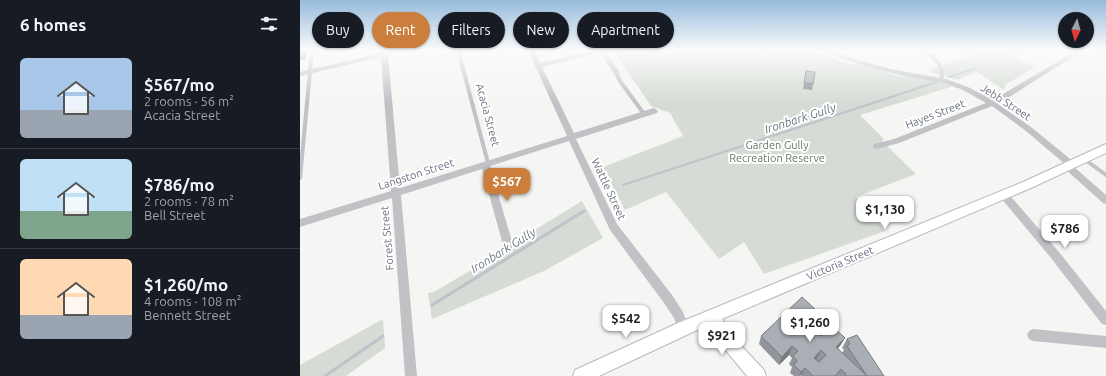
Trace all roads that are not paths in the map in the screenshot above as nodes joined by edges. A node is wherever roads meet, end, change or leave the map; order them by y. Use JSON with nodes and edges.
{"nodes":[{"id":1,"x":310,"y":68,"type":"edge"},
{"id":2,"x":323,"y":68,"type":"edge"},
{"id":3,"x":385,"y":68,"type":"edge"},
{"id":4,"x":462,"y":68,"type":"edge"},
{"id":5,"x":539,"y":68,"type":"edge"},
{"id":6,"x":613,"y":68,"type":"edge"},
{"id":7,"x":881,"y":68,"type":"edge"},
{"id":8,"x":942,"y":68,"type":"edge"},
{"id":9,"x":1052,"y":68,"type":"edge"},
{"id":10,"x":310,"y":71,"type":"junction"},
{"id":11,"x":616,"y":73,"type":"joint"},
{"id":12,"x":300,"y":74,"type":"edge"},
{"id":13,"x":941,"y":79,"type":"junction"},
{"id":14,"x":992,"y":104,"type":"junction"},
{"id":15,"x":654,"y":111,"type":"dead end"},
{"id":16,"x":644,"y":114,"type":"junction"},
{"id":17,"x":571,"y":137,"type":"junction"},
{"id":18,"x":877,"y":146,"type":"dead end"},
{"id":19,"x":1106,"y":148,"type":"edge"},
{"id":20,"x":1084,"y":159,"type":"junction"},
{"id":21,"x":487,"y":164,"type":"junction"},
{"id":22,"x":1070,"y":166,"type":"junction"},
{"id":23,"x":1106,"y":175,"type":"edge"},
{"id":24,"x":300,"y":178,"type":"edge"},
{"id":25,"x":396,"y":193,"type":"junction"},
{"id":26,"x":1004,"y":194,"type":"junction"},
{"id":27,"x":1106,"y":200,"type":"edge"},
{"id":28,"x":300,"y":223,"type":"edge"},
{"id":29,"x":508,"y":245,"type":"dead end"},
{"id":30,"x":711,"y":316,"type":"junction"},
{"id":31,"x":1106,"y":320,"type":"edge"},
{"id":32,"x":683,"y":328,"type":"junction"},
{"id":33,"x":1033,"y":335,"type":"dead end"},
{"id":34,"x":1106,"y":342,"type":"edge"},
{"id":35,"x":411,"y":376,"type":"edge"},
{"id":36,"x":581,"y":376,"type":"edge"},
{"id":37,"x":758,"y":376,"type":"edge"}],
"edges":[{"from":1,"to":10,"type":"lane"},
{"from":2,"to":10,"type":"street"},
{"from":3,"to":25,"type":"street","name":"Forest Street"},
{"from":4,"to":21,"type":"lane","name":"Acacia Street"},
{"from":5,"to":17,"type":"street","name":"Wattle Street"},
{"from":6,"to":11,"type":"street"},
{"from":7,"to":13,"type":"street","name":"Jebb Street"},
{"from":8,"to":13,"type":"lane"},
{"from":9,"to":14,"type":"street","name":"Hayes Street"},
{"from":10,"to":12,"type":"street"},
{"from":10,"to":24,"type":"lane"},
{"from":11,"to":16,"type":"lane"},
{"from":13,"to":14,"type":"street","name":"Jebb Street"},
{"from":14,"to":18,"type":"street","name":"Hayes Street"},
{"from":14,"to":22,"type":"street","name":"Jebb Street"},
{"from":15,"to":16,"type":"street","name":"Langston Street"},
{"from":16,"to":17,"type":"street","name":"Langston Street"},
{"from":17,"to":21,"type":"street","name":"Langston Street"},
{"from":17,"to":32,"type":"street","name":"Wattle Street"},
{"from":19,"to":20,"type":"street","name":"Victoria Street"},
{"from":20,"to":22,"type":"street","name":"Victoria Street"},
{"from":20,"to":23,"type":"lane"},
{"from":21,"to":25,"type":"street","name":"Langston Street"},
{"from":21,"to":29,"type":"street","name":"Acacia Street"},
{"from":22,"to":26,"type":"street","name":"Victoria Street"},
{"from":22,"to":27,"type":"street","name":"Jebb Street"},
{"from":25,"to":28,"type":"street","name":"Langston Street"},
{"from":25,"to":35,"type":"street","name":"Forest Street"},
{"from":26,"to":30,"type":"street","name":"Victoria Street"},
{"from":26,"to":31,"type":"street"},
{"from":30,"to":32,"type":"street","name":"Victoria Street"},
{"from":30,"to":37,"type":"street"},
{"from":32,"to":36,"type":"street","name":"Victoria Street"},
{"from":33,"to":34,"type":"street"}]}
